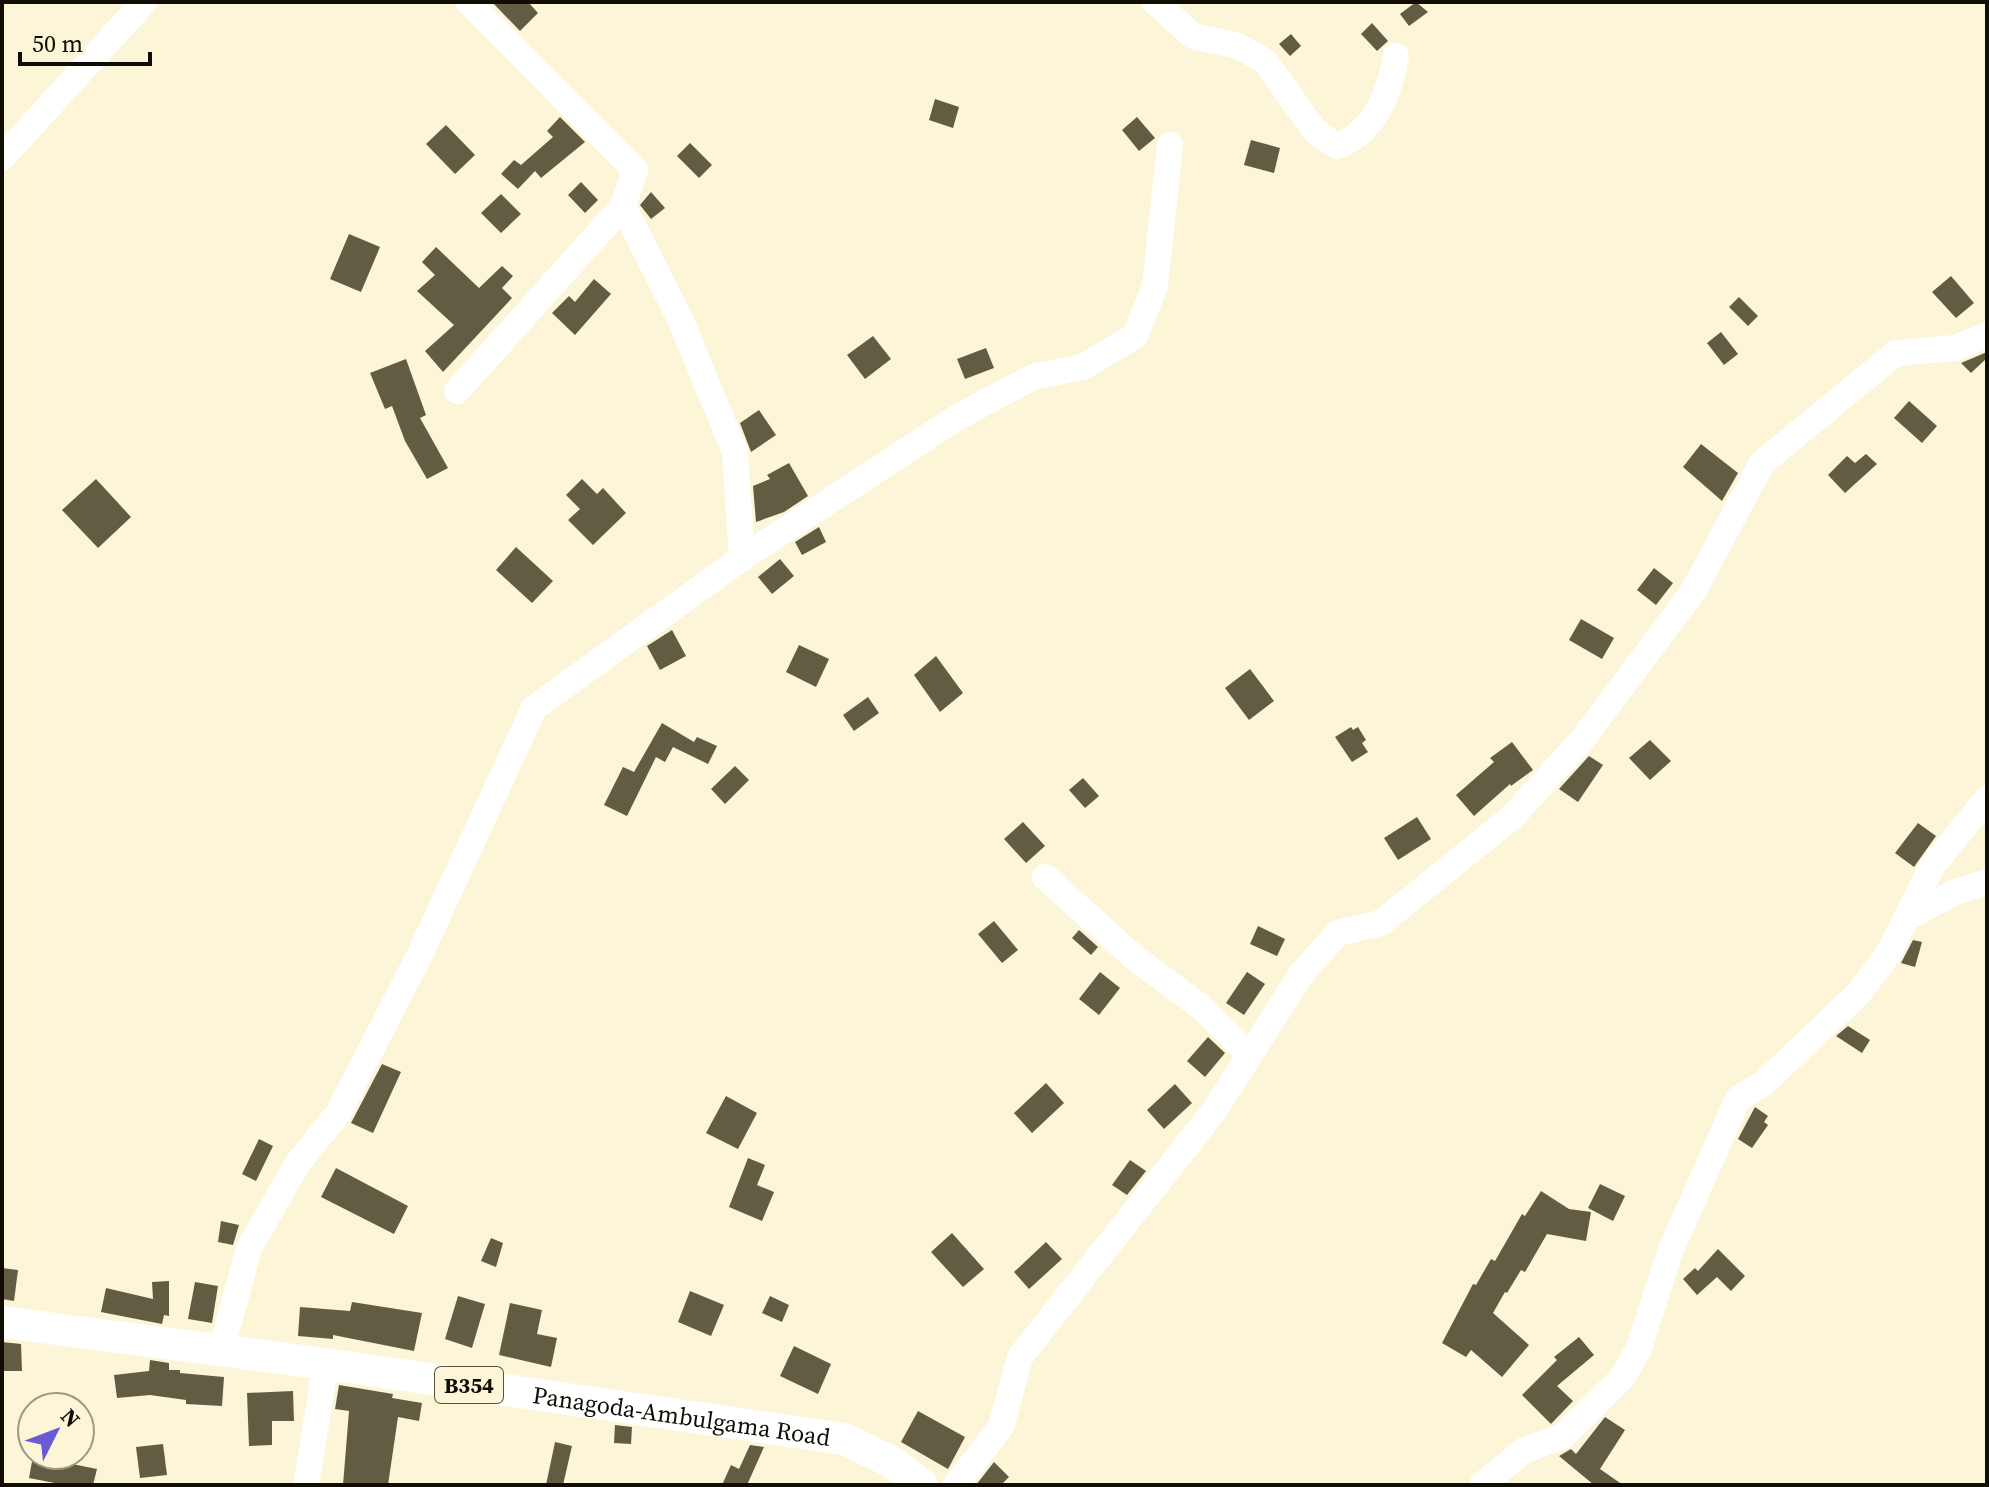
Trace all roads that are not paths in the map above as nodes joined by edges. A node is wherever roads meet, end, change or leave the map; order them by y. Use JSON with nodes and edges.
{"nodes":[{"id":1,"x":144,"y":2,"type":"edge"},
{"id":2,"x":469,"y":2,"type":"edge"},
{"id":3,"x":1155,"y":2,"type":"edge"},
{"id":4,"x":1396,"y":56,"type":"dead end"},
{"id":5,"x":1170,"y":145,"type":"dead end"},
{"id":6,"x":2,"y":158,"type":"edge"},
{"id":7,"x":623,"y":206,"type":"junction"},
{"id":8,"x":1987,"y":335,"type":"edge"},
{"id":9,"x":457,"y":391,"type":"dead end"},
{"id":10,"x":742,"y":558,"type":"junction"},
{"id":11,"x":1987,"y":799,"type":"edge"},
{"id":12,"x":1045,"y":877,"type":"dead end"},
{"id":13,"x":1987,"y":882,"type":"edge"},
{"id":14,"x":1907,"y":918,"type":"junction"},
{"id":15,"x":1248,"y":1053,"type":"junction"},
{"id":16,"x":2,"y":1322,"type":"edge"},
{"id":17,"x":221,"y":1351,"type":"junction"},
{"id":18,"x":326,"y":1364,"type":"junction"},
{"id":19,"x":306,"y":1485,"type":"edge"},
{"id":20,"x":922,"y":1485,"type":"edge"},
{"id":21,"x":956,"y":1485,"type":"edge"},
{"id":22,"x":1482,"y":1485,"type":"edge"}],
"edges":[{"from":1,"to":6,"type":"street"},
{"from":2,"to":7,"type":"street"},
{"from":3,"to":4,"type":"street"},
{"from":5,"to":10,"type":"street"},
{"from":7,"to":9,"type":"street"},
{"from":7,"to":10,"type":"street"},
{"from":8,"to":15,"type":"street"},
{"from":10,"to":17,"type":"street"},
{"from":11,"to":14,"type":"street"},
{"from":12,"to":15,"type":"street"},
{"from":13,"to":14,"type":"street"},
{"from":14,"to":22,"type":"street"},
{"from":15,"to":21,"type":"street"},
{"from":16,"to":17,"type":"main road","name":"Panagoda-Ambulgama Road","number":"B354"},
{"from":17,"to":18,"type":"main road","name":"Panagoda-Ambulgama Road","number":"B354"},
{"from":18,"to":19,"type":"street"},
{"from":18,"to":20,"type":"main road","name":"Panagoda-Ambulgama Road","number":"B354"}]}
